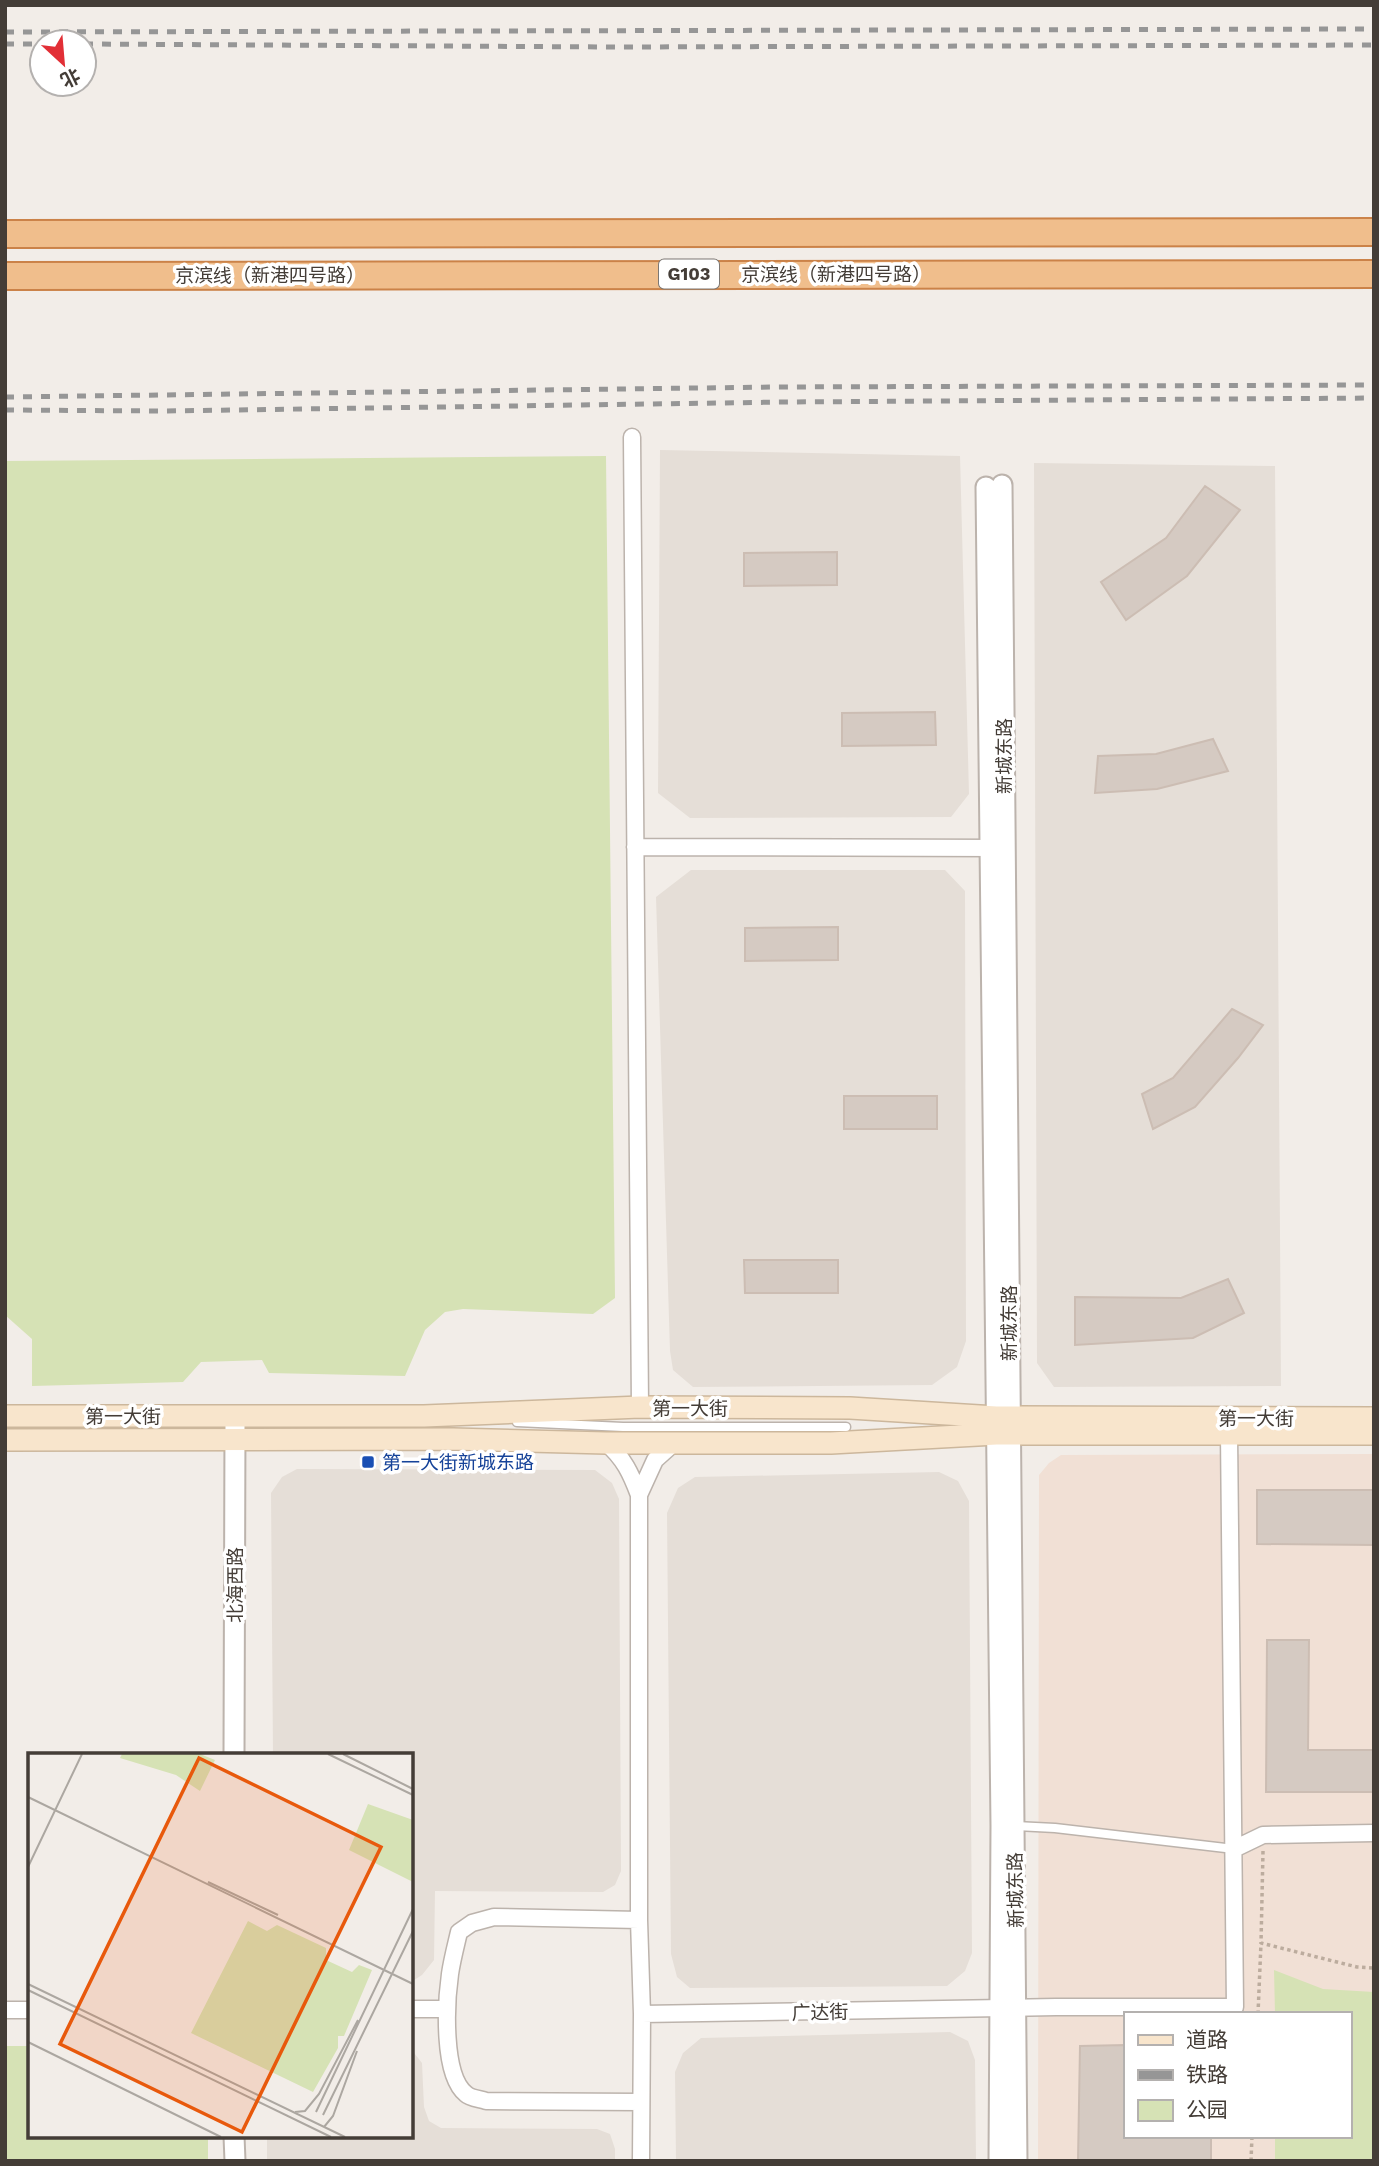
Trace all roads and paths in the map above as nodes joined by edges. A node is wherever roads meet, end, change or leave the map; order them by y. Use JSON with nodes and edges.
{"nodes":[{"id":1,"x":1374,"y":232,"type":"edge"},
{"id":2,"x":5,"y":234,"type":"edge"},
{"id":3,"x":1374,"y":274,"type":"edge"},
{"id":4,"x":5,"y":276,"type":"edge"},
{"id":5,"x":632,"y":437,"type":"dead end"},
{"id":6,"x":994,"y":486,"type":"dead end"},
{"id":7,"x":635,"y":847,"type":"junction"},
{"id":8,"x":998,"y":847,"type":"junction"},
{"id":9,"x":640,"y":1407,"type":"junction"},
{"id":10,"x":235,"y":1415,"type":"junction"},
{"id":11,"x":5,"y":1416,"type":"edge"},
{"id":12,"x":424,"y":1416,"type":"junction"},
{"id":13,"x":1374,"y":1418,"type":"edge"},
{"id":14,"x":1003,"y":1426,"type":"junction"},
{"id":15,"x":846,"y":1427,"type":"dead end"},
{"id":16,"x":1229,"y":1434,"type":"junction"},
{"id":17,"x":1374,"y":1434,"type":"edge"},
{"id":18,"x":236,"y":1439,"type":"junction"},
{"id":19,"x":5,"y":1440,"type":"edge"},
{"id":20,"x":606,"y":1443,"type":"junction"},
{"id":21,"x":674,"y":1443,"type":"junction"},
{"id":22,"x":639,"y":1495,"type":"junction"},
{"id":23,"x":234,"y":1753,"type":"edge"},
{"id":24,"x":1007,"y":1826,"type":"junction"},
{"id":25,"x":1374,"y":1833,"type":"edge"},
{"id":26,"x":1263,"y":1835,"type":"junction"},
{"id":27,"x":1234,"y":1849,"type":"junction"},
{"id":28,"x":639,"y":1920,"type":"junction"},
{"id":29,"x":1261,"y":1943,"type":"junction"},
{"id":30,"x":1374,"y":1968,"type":"edge"},
{"id":31,"x":413,"y":2009,"type":"edge"},
{"id":32,"x":447,"y":2009,"type":"junction"},
{"id":33,"x":1007,"y":2009,"type":"junction"},
{"id":34,"x":5,"y":2010,"type":"edge"},
{"id":35,"x":28,"y":2010,"type":"edge"},
{"id":36,"x":1258,"y":2012,"type":"edge"},
{"id":37,"x":642,"y":2014,"type":"junction"},
{"id":38,"x":641,"y":2102,"type":"junction"},
{"id":39,"x":234,"y":2138,"type":"edge"},
{"id":40,"x":1252,"y":2138,"type":"edge"},
{"id":41,"x":235,"y":2161,"type":"edge"},
{"id":42,"x":641,"y":2161,"type":"edge"},
{"id":43,"x":999,"y":2161,"type":"edge"},
{"id":44,"x":1017,"y":2161,"type":"edge"},
{"id":45,"x":1251,"y":2161,"type":"edge"}],
"edges":[{"from":1,"to":2,"type":"highway","number":"G103"},
{"from":3,"to":4,"type":"highway","name":"京滨线（新港四号路）","number":"G103"},
{"from":5,"to":7,"type":"street"},
{"from":6,"to":8,"type":"street","name":"新城东路"},
{"from":7,"to":8,"type":"street"},
{"from":7,"to":9,"type":"street"},
{"from":8,"to":14,"type":"street","name":"新城东路"},
{"from":9,"to":12,"type":"main road","name":"第一大街"},
{"from":9,"to":14,"type":"main road","name":"第一大街"},
{"from":10,"to":11,"type":"main road","name":"第一大街"},
{"from":10,"to":12,"type":"main road","name":"第一大街"},
{"from":10,"to":18,"type":"street","name":"北海西路"},
{"from":12,"to":15,"type":"lane"},
{"from":13,"to":14,"type":"main road","name":"第一大街"},
{"from":14,"to":16,"type":"main road","name":"第一大街"},
{"from":14,"to":21,"type":"main road","name":"第一大街"},
{"from":14,"to":24,"type":"street","name":"新城东路"},
{"from":16,"to":17,"type":"main road","name":"第一大街"},
{"from":16,"to":27,"type":"street"},
{"from":18,"to":19,"type":"main road","name":"第一大街"},
{"from":18,"to":20,"type":"main road","name":"第一大街"},
{"from":18,"to":23,"type":"street","name":"北海西路"},
{"from":20,"to":21,"type":"main road","name":"第一大街"},
{"from":20,"to":22,"type":"street"},
{"from":21,"to":22,"type":"street"},
{"from":22,"to":28,"type":"street"},
{"from":24,"to":27,"type":"lane"},
{"from":24,"to":33,"type":"street","name":"新城东路"},
{"from":25,"to":26,"type":"street"},
{"from":26,"to":27,"type":"street"},
{"from":26,"to":29,"type":"path"},
{"from":27,"to":33,"type":"street","name":"广达街"},
{"from":28,"to":32,"type":"street"},
{"from":28,"to":37,"type":"street"},
{"from":29,"to":30,"type":"path"},
{"from":29,"to":36,"type":"path"},
{"from":31,"to":32,"type":"street"},
{"from":32,"to":38,"type":"street"},
{"from":33,"to":37,"type":"street","name":"广达街"},
{"from":33,"to":43,"type":"street","name":"新城东路"},
{"from":33,"to":44,"type":"street","name":"新城东路"},
{"from":34,"to":35,"type":"street"},
{"from":37,"to":38,"type":"street"},
{"from":38,"to":42,"type":"street"},
{"from":39,"to":41,"type":"street"},
{"from":40,"to":45,"type":"path"}]}
